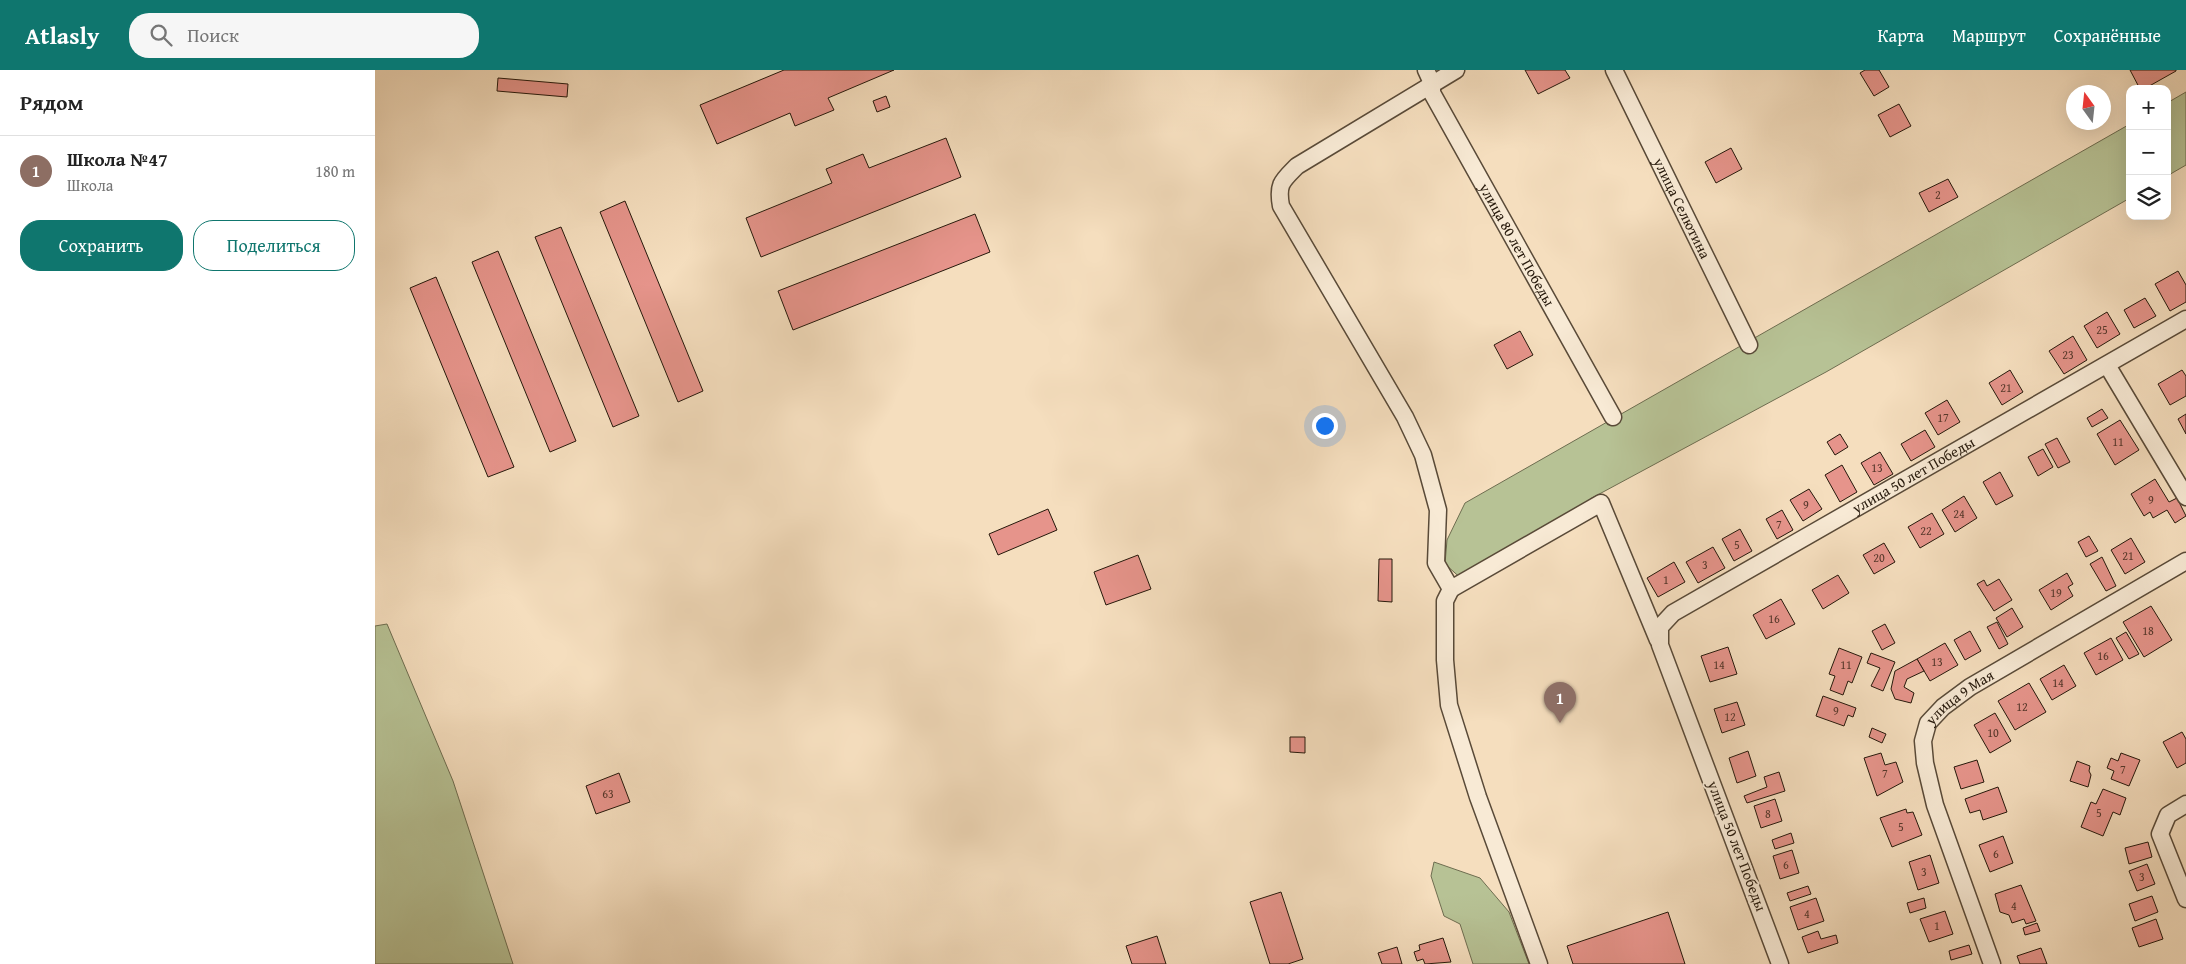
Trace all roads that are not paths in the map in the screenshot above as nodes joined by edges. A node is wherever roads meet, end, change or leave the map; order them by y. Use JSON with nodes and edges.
{"nodes":[{"id":1,"x":1456,"y":70,"type":"edge"},
{"id":2,"x":1614,"y":70,"type":"edge"},
{"id":3,"x":1429,"y":77,"type":"edge"},
{"id":4,"x":2186,"y":319,"type":"edge"},
{"id":5,"x":1749,"y":346,"type":"dead end"},
{"id":6,"x":2107,"y":365,"type":"junction"},
{"id":7,"x":1613,"y":417,"type":"dead end"},
{"id":8,"x":2186,"y":497,"type":"edge"},
{"id":9,"x":2186,"y":561,"type":"edge"},
{"id":10,"x":1451,"y":589,"type":"junction"},
{"id":11,"x":1660,"y":645,"type":"junction"},
{"id":12,"x":2186,"y":804,"type":"edge"},
{"id":13,"x":2186,"y":900,"type":"edge"},
{"id":14,"x":1539,"y":964,"type":"edge"},
{"id":15,"x":1780,"y":964,"type":"edge"},
{"id":16,"x":1992,"y":964,"type":"edge"}],
"edges":[{"from":1,"to":3,"type":"street"},
{"from":2,"to":5,"type":"street","name":"улица Селютина"},
{"from":3,"to":7,"type":"street","name":"улица 80 лет Победы"},
{"from":3,"to":10,"type":"street"},
{"from":4,"to":6,"type":"street","name":"улица 50 лет Победы"},
{"from":6,"to":8,"type":"street"},
{"from":6,"to":11,"type":"street","name":"улица 50 лет Победы"},
{"from":9,"to":16,"type":"street","name":"улица 9 Мая"},
{"from":10,"to":11,"type":"street","name":"улица 50 лет Победы"},
{"from":10,"to":14,"type":"street"},
{"from":11,"to":15,"type":"street","name":"улица 50 лет Победы"},
{"from":12,"to":13,"type":"street"}]}
